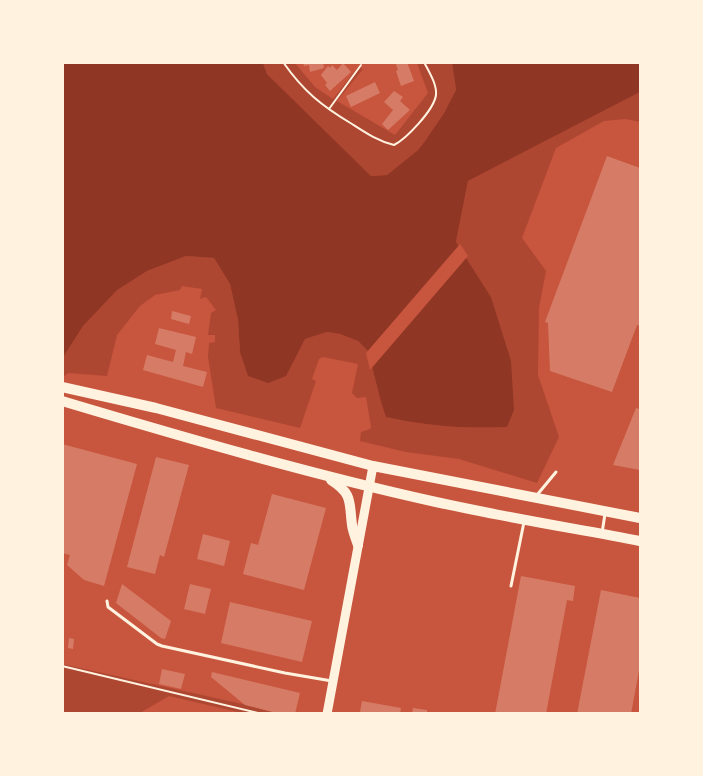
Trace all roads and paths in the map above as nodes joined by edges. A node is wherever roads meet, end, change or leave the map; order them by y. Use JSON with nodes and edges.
{"nodes":[{"id":1,"x":283,"y":62,"type":"edge"},
{"id":2,"x":424,"y":62,"type":"edge"},
{"id":3,"x":361,"y":65,"type":"dead end"},
{"id":4,"x":328,"y":110,"type":"junction"},
{"id":5,"x":62,"y":387,"type":"edge"},
{"id":6,"x":62,"y":401,"type":"edge"},
{"id":7,"x":373,"y":466,"type":"junction"},
{"id":8,"x":556,"y":472,"type":"dead end"},
{"id":9,"x":322,"y":474,"type":"junction"},
{"id":10,"x":369,"y":487,"type":"junction"},
{"id":11,"x":535,"y":498,"type":"junction"},
{"id":12,"x":606,"y":511,"type":"junction"},
{"id":13,"x":640,"y":518,"type":"edge"},
{"id":14,"x":525,"y":519,"type":"junction"},
{"id":15,"x":602,"y":533,"type":"junction"},
{"id":16,"x":640,"y":541,"type":"edge"},
{"id":17,"x":358,"y":545,"type":"junction"},
{"id":18,"x":511,"y":586,"type":"dead end"},
{"id":19,"x":107,"y":601,"type":"dead end"},
{"id":20,"x":62,"y":666,"type":"edge"},
{"id":21,"x":333,"y":682,"type":"junction"},
{"id":22,"x":262,"y":714,"type":"edge"},
{"id":23,"x":327,"y":714,"type":"edge"}],
"edges":[{"from":1,"to":4,"type":"path"},
{"from":2,"to":4,"type":"path"},
{"from":3,"to":4,"type":"path"},
{"from":5,"to":7,"type":"main road"},
{"from":6,"to":9,"type":"main road"},
{"from":7,"to":10,"type":"main road"},
{"from":7,"to":11,"type":"main road"},
{"from":8,"to":11,"type":"lane"},
{"from":9,"to":10,"type":"main road"},
{"from":9,"to":17,"type":"main road"},
{"from":10,"to":14,"type":"main road"},
{"from":10,"to":17,"type":"main road"},
{"from":11,"to":12,"type":"main road"},
{"from":12,"to":13,"type":"main road"},
{"from":12,"to":15,"type":"lane"},
{"from":14,"to":15,"type":"main road"},
{"from":14,"to":18,"type":"lane"},
{"from":15,"to":16,"type":"main road"},
{"from":17,"to":21,"type":"main road"},
{"from":19,"to":21,"type":"lane"},
{"from":20,"to":22,"type":"path"},
{"from":21,"to":23,"type":"main road"}]}
